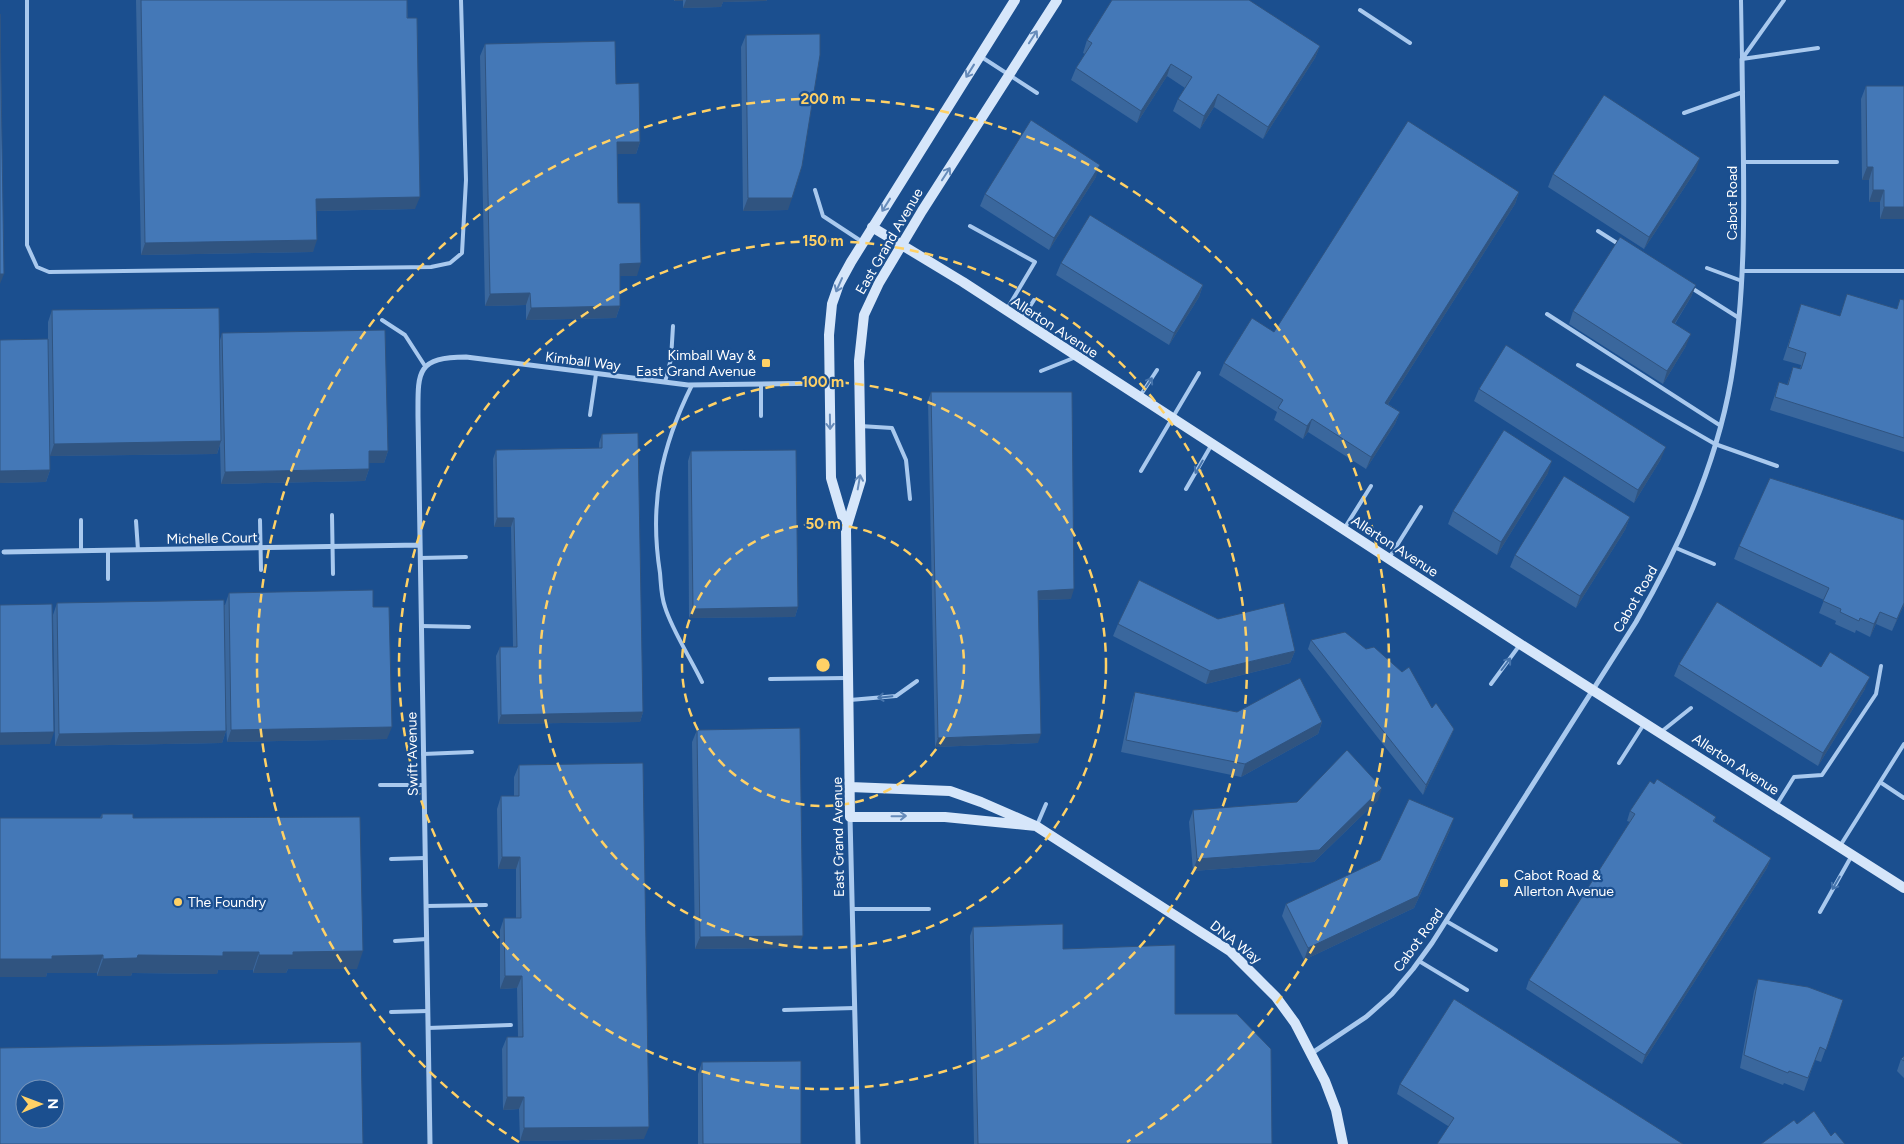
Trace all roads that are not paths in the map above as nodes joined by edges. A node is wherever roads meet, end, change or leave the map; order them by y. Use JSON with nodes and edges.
{"nodes":[{"id":1,"x":27,"y":0,"type":"edge"},
{"id":2,"x":461,"y":0,"type":"edge"},
{"id":3,"x":1015,"y":0,"type":"edge"},
{"id":4,"x":1057,"y":0,"type":"edge"},
{"id":5,"x":1741,"y":0,"type":"edge"},
{"id":6,"x":1784,"y":0,"type":"edge"},
{"id":7,"x":1360,"y":10,"type":"dead end"},
{"id":8,"x":1410,"y":43,"type":"dead end"},
{"id":9,"x":1818,"y":48,"type":"dead end"},
{"id":10,"x":980,"y":56,"type":"junction"},
{"id":11,"x":1742,"y":59,"type":"junction"},
{"id":12,"x":1009,"y":75,"type":"junction"},
{"id":13,"x":1743,"y":92,"type":"junction"},
{"id":14,"x":1037,"y":93,"type":"dead end"},
{"id":15,"x":1684,"y":113,"type":"dead end"},
{"id":16,"x":1743,"y":162,"type":"junction"},
{"id":17,"x":1837,"y":162,"type":"dead end"},
{"id":18,"x":815,"y":190,"type":"dead end"},
{"id":19,"x":970,"y":226,"type":"dead end"},
{"id":20,"x":872,"y":227,"type":"junction"},
{"id":21,"x":1598,"y":231,"type":"dead end"},
{"id":22,"x":863,"y":242,"type":"junction"},
{"id":23,"x":902,"y":245,"type":"junction"},
{"id":24,"x":1623,"y":246,"type":"edge"},
{"id":25,"x":1707,"y":268,"type":"dead end"},
{"id":26,"x":1743,"y":271,"type":"junction"},
{"id":27,"x":1904,"y":271,"type":"edge"},
{"id":28,"x":1742,"y":281,"type":"junction"},
{"id":29,"x":1683,"y":283,"type":"edge"},
{"id":30,"x":1034,"y":300,"type":"dead end"},
{"id":31,"x":1006,"y":311,"type":"junction"},
{"id":32,"x":1547,"y":314,"type":"dead end"},
{"id":33,"x":1739,"y":318,"type":"junction"},
{"id":34,"x":382,"y":320,"type":"dead end"},
{"id":35,"x":1021,"y":321,"type":"junction"},
{"id":36,"x":673,"y":326,"type":"dead end"},
{"id":37,"x":1076,"y":357,"type":"junction"},
{"id":38,"x":1578,"y":365,"type":"dead end"},
{"id":39,"x":426,"y":366,"type":"junction"},
{"id":40,"x":1157,"y":370,"type":"dead end"},
{"id":41,"x":1041,"y":371,"type":"dead end"},
{"id":42,"x":1199,"y":373,"type":"dead end"},
{"id":43,"x":596,"y":374,"type":"junction"},
{"id":44,"x":665,"y":382,"type":"junction"},
{"id":45,"x":830,"y":383,"type":"junction"},
{"id":46,"x":761,"y":384,"type":"junction"},
{"id":47,"x":692,"y":385,"type":"junction"},
{"id":48,"x":1139,"y":398,"type":"junction"},
{"id":49,"x":590,"y":415,"type":"dead end"},
{"id":50,"x":761,"y":416,"type":"dead end"},
{"id":51,"x":1170,"y":418,"type":"junction"},
{"id":52,"x":860,"y":426,"type":"junction"},
{"id":53,"x":1721,"y":426,"type":"junction"},
{"id":54,"x":1212,"y":444,"type":"junction"},
{"id":55,"x":1715,"y":444,"type":"junction"},
{"id":56,"x":1778,"y":466,"type":"dead end"},
{"id":57,"x":1141,"y":471,"type":"dead end"},
{"id":58,"x":1371,"y":486,"type":"dead end"},
{"id":59,"x":1186,"y":489,"type":"dead end"},
{"id":60,"x":910,"y":499,"type":"dead end"},
{"id":61,"x":1421,"y":507,"type":"dead end"},
{"id":62,"x":332,"y":515,"type":"dead end"},
{"id":63,"x":81,"y":520,"type":"dead end"},
{"id":64,"x":260,"y":520,"type":"dead end"},
{"id":65,"x":136,"y":521,"type":"dead end"},
{"id":66,"x":846,"y":529,"type":"junction"},
{"id":67,"x":1344,"y":529,"type":"junction"},
{"id":68,"x":420,"y":545,"type":"junction"},
{"id":69,"x":333,"y":547,"type":"junction"},
{"id":70,"x":260,"y":548,"type":"junction"},
{"id":71,"x":1676,"y":548,"type":"junction"},
{"id":72,"x":138,"y":550,"type":"junction"},
{"id":73,"x":81,"y":551,"type":"junction"},
{"id":74,"x":108,"y":551,"type":"junction"},
{"id":75,"x":2,"y":552,"type":"edge"},
{"id":76,"x":466,"y":557,"type":"dead end"},
{"id":77,"x":420,"y":558,"type":"junction"},
{"id":78,"x":1389,"y":558,"type":"junction"},
{"id":79,"x":1714,"y":564,"type":"dead end"},
{"id":80,"x":261,"y":570,"type":"dead end"},
{"id":81,"x":333,"y":574,"type":"dead end"},
{"id":82,"x":108,"y":579,"type":"dead end"},
{"id":83,"x":421,"y":626,"type":"junction"},
{"id":84,"x":469,"y":627,"type":"dead end"},
{"id":85,"x":1520,"y":644,"type":"junction"},
{"id":86,"x":1881,"y":666,"type":"dead end"},
{"id":87,"x":848,"y":678,"type":"junction"},
{"id":88,"x":770,"y":679,"type":"dead end"},
{"id":89,"x":917,"y":681,"type":"dead end"},
{"id":90,"x":702,"y":682,"type":"dead end"},
{"id":91,"x":1491,"y":684,"type":"dead end"},
{"id":92,"x":1594,"y":689,"type":"junction"},
{"id":93,"x":849,"y":700,"type":"junction"},
{"id":94,"x":1691,"y":708,"type":"dead end"},
{"id":95,"x":1645,"y":722,"type":"junction"},
{"id":96,"x":1661,"y":732,"type":"junction"},
{"id":97,"x":1904,"y":744,"type":"edge"},
{"id":98,"x":472,"y":752,"type":"dead end"},
{"id":99,"x":424,"y":754,"type":"junction"},
{"id":100,"x":1619,"y":763,"type":"dead end"},
{"id":101,"x":1880,"y":782,"type":"junction"},
{"id":102,"x":380,"y":785,"type":"dead end"},
{"id":103,"x":424,"y":785,"type":"junction"},
{"id":104,"x":850,"y":787,"type":"junction"},
{"id":105,"x":1904,"y":798,"type":"edge"},
{"id":106,"x":1046,"y":804,"type":"dead end"},
{"id":107,"x":1776,"y":806,"type":"junction"},
{"id":108,"x":850,"y":817,"type":"junction"},
{"id":109,"x":1036,"y":826,"type":"junction"},
{"id":110,"x":1839,"y":846,"type":"junction"},
{"id":111,"x":1852,"y":855,"type":"junction"},
{"id":112,"x":425,"y":858,"type":"junction"},
{"id":113,"x":391,"y":859,"type":"dead end"},
{"id":114,"x":1904,"y":888,"type":"edge"},
{"id":115,"x":486,"y":905,"type":"dead end"},
{"id":116,"x":426,"y":906,"type":"junction"},
{"id":117,"x":853,"y":909,"type":"junction"},
{"id":118,"x":929,"y":909,"type":"dead end"},
{"id":119,"x":1820,"y":912,"type":"dead end"},
{"id":120,"x":1446,"y":921,"type":"junction"},
{"id":121,"x":427,"y":939,"type":"junction"},
{"id":122,"x":395,"y":941,"type":"dead end"},
{"id":123,"x":1496,"y":950,"type":"dead end"},
{"id":124,"x":1419,"y":961,"type":"junction"},
{"id":125,"x":1467,"y":990,"type":"dead end"},
{"id":126,"x":855,"y":1008,"type":"junction"},
{"id":127,"x":784,"y":1010,"type":"dead end"},
{"id":128,"x":428,"y":1011,"type":"junction"},
{"id":129,"x":391,"y":1012,"type":"dead end"},
{"id":130,"x":511,"y":1024,"type":"dead end"},
{"id":131,"x":428,"y":1028,"type":"junction"},
{"id":132,"x":1312,"y":1053,"type":"junction"},
{"id":133,"x":430,"y":1144,"type":"edge"},
{"id":134,"x":858,"y":1144,"type":"edge"},
{"id":135,"x":1343,"y":1144,"type":"edge"}],
"edges":[{"from":1,"to":2,"type":"lane"},
{"from":3,"to":10,"type":"main road","name":"East Grand Avenue"},
{"from":12,"to":4,"type":"main road","name":"East Grand Avenue","one_way":true},
{"from":5,"to":11,"type":"lane"},
{"from":6,"to":11,"type":"lane"},
{"from":7,"to":8,"type":"lane"},
{"from":9,"to":11,"type":"lane"},
{"from":10,"to":12,"type":"lane"},
{"from":10,"to":20,"type":"main road","name":"East Grand Avenue","one_way":true},
{"from":11,"to":13,"type":"street","name":"Cabot Road"},
{"from":12,"to":14,"type":"lane"},
{"from":23,"to":12,"type":"main road","name":"East Grand Avenue","one_way":true},
{"from":13,"to":15,"type":"lane"},
{"from":13,"to":16,"type":"street","name":"Cabot Road"},
{"from":16,"to":17,"type":"lane"},
{"from":16,"to":26,"type":"street","name":"Cabot Road"},
{"from":18,"to":22,"type":"lane"},
{"from":19,"to":31,"type":"lane"},
{"from":20,"to":22,"type":"main road","name":"East Grand Avenue"},
{"from":20,"to":23,"type":"main road","name":"Allerton Avenue"},
{"from":21,"to":24,"type":"lane"},
{"from":22,"to":45,"type":"main road","name":"East Grand Avenue","one_way":true},
{"from":23,"to":31,"type":"main road","name":"Allerton Avenue"},
{"from":23,"to":52,"type":"main road","name":"East Grand Avenue"},
{"from":25,"to":28,"type":"lane"},
{"from":26,"to":27,"type":"lane"},
{"from":26,"to":28,"type":"street","name":"Cabot Road"},
{"from":28,"to":33,"type":"street","name":"Cabot Road"},
{"from":29,"to":33,"type":"lane"},
{"from":30,"to":35,"type":"lane"},
{"from":31,"to":35,"type":"main road","name":"Allerton Avenue"},
{"from":32,"to":53,"type":"lane"},
{"from":33,"to":53,"type":"street","name":"Cabot Road"},
{"from":34,"to":39,"type":"lane"},
{"from":35,"to":37,"type":"main road","name":"Allerton Avenue"},
{"from":36,"to":44,"type":"lane"},
{"from":37,"to":41,"type":"lane"},
{"from":37,"to":48,"type":"main road","name":"Allerton Avenue"},
{"from":38,"to":55,"type":"lane"},
{"from":39,"to":43,"type":"street","name":"Kimball Way"},
{"from":39,"to":68,"type":"street","name":"Swift Avenue"},
{"from":48,"to":40,"type":"lane","one_way":true},
{"from":42,"to":51,"type":"lane"},
{"from":43,"to":44,"type":"street","name":"Kimball Way"},
{"from":43,"to":49,"type":"lane"},
{"from":44,"to":47,"type":"street","name":"Kimball Way"},
{"from":45,"to":46,"type":"street","name":"Kimball Way"},
{"from":45,"to":66,"type":"main road","name":"East Grand Avenue","one_way":true},
{"from":46,"to":47,"type":"street","name":"Kimball Way"},
{"from":46,"to":50,"type":"lane"},
{"from":47,"to":90,"type":"lane"},
{"from":48,"to":51,"type":"main road","name":"Allerton Avenue"},
{"from":51,"to":54,"type":"main road","name":"Allerton Avenue"},
{"from":51,"to":57,"type":"lane"},
{"from":52,"to":60,"type":"lane"},
{"from":66,"to":52,"type":"main road","name":"East Grand Avenue","one_way":true},
{"from":53,"to":55,"type":"street","name":"Cabot Road"},
{"from":54,"to":59,"type":"lane","one_way":true},
{"from":54,"to":67,"type":"main road","name":"Allerton Avenue"},
{"from":55,"to":56,"type":"lane"},
{"from":55,"to":71,"type":"street","name":"Cabot Road"},
{"from":58,"to":67,"type":"lane"},
{"from":61,"to":78,"type":"lane"},
{"from":62,"to":69,"type":"lane"},
{"from":63,"to":73,"type":"lane"},
{"from":64,"to":70,"type":"lane"},
{"from":65,"to":72,"type":"lane"},
{"from":66,"to":87,"type":"main road","name":"East Grand Avenue"},
{"from":67,"to":78,"type":"main road","name":"Allerton Avenue"},
{"from":68,"to":69,"type":"street","name":"Michelle Court"},
{"from":68,"to":77,"type":"street","name":"Swift Avenue"},
{"from":69,"to":70,"type":"street","name":"Michelle Court"},
{"from":69,"to":81,"type":"lane"},
{"from":70,"to":72,"type":"street","name":"Michelle Court"},
{"from":70,"to":80,"type":"lane"},
{"from":71,"to":79,"type":"lane"},
{"from":71,"to":92,"type":"street","name":"Cabot Road"},
{"from":72,"to":74,"type":"street","name":"Michelle Court"},
{"from":73,"to":74,"type":"street","name":"Michelle Court"},
{"from":73,"to":75,"type":"street","name":"Michelle Court"},
{"from":74,"to":82,"type":"lane"},
{"from":76,"to":77,"type":"lane"},
{"from":77,"to":83,"type":"street","name":"Swift Avenue"},
{"from":78,"to":85,"type":"main road","name":"Allerton Avenue"},
{"from":83,"to":84,"type":"lane"},
{"from":83,"to":99,"type":"street","name":"Swift Avenue"},
{"from":91,"to":85,"type":"lane","one_way":true},
{"from":85,"to":92,"type":"main road","name":"Allerton Avenue"},
{"from":86,"to":107,"type":"lane"},
{"from":87,"to":88,"type":"lane"},
{"from":87,"to":93,"type":"main road","name":"East Grand Avenue"},
{"from":89,"to":93,"type":"lane","one_way":true},
{"from":92,"to":95,"type":"main road","name":"Allerton Avenue"},
{"from":92,"to":120,"type":"street","name":"Cabot Road"},
{"from":93,"to":104,"type":"main road","name":"East Grand Avenue"},
{"from":94,"to":96,"type":"lane"},
{"from":95,"to":96,"type":"main road","name":"Allerton Avenue"},
{"from":95,"to":100,"type":"lane"},
{"from":96,"to":107,"type":"main road","name":"Allerton Avenue"},
{"from":97,"to":101,"type":"lane"},
{"from":98,"to":99,"type":"lane"},
{"from":99,"to":103,"type":"street","name":"Swift Avenue"},
{"from":101,"to":105,"type":"lane"},
{"from":101,"to":110,"type":"lane"},
{"from":102,"to":103,"type":"lane"},
{"from":103,"to":112,"type":"street","name":"Swift Avenue"},
{"from":104,"to":108,"type":"main road","name":"East Grand Avenue"},
{"from":104,"to":109,"type":"main road","name":"DNA Way"},
{"from":106,"to":109,"type":"lane"},
{"from":107,"to":110,"type":"main road","name":"Allerton Avenue"},
{"from":108,"to":109,"type":"main road","name":"DNA Way","one_way":true},
{"from":108,"to":117,"type":"street","name":"East Grand Avenue"},
{"from":109,"to":132,"type":"main road","name":"DNA Way"},
{"from":110,"to":111,"type":"main road","name":"Allerton Avenue"},
{"from":111,"to":114,"type":"main road","name":"Allerton Avenue"},
{"from":111,"to":119,"type":"lane","one_way":true},
{"from":112,"to":113,"type":"lane"},
{"from":112,"to":116,"type":"street","name":"Swift Avenue"},
{"from":115,"to":116,"type":"lane"},
{"from":116,"to":121,"type":"street","name":"Swift Avenue"},
{"from":117,"to":118,"type":"lane"},
{"from":117,"to":126,"type":"street","name":"East Grand Avenue"},
{"from":120,"to":123,"type":"lane"},
{"from":120,"to":124,"type":"street","name":"Cabot Road"},
{"from":121,"to":122,"type":"lane"},
{"from":121,"to":128,"type":"street","name":"Swift Avenue"},
{"from":124,"to":125,"type":"lane"},
{"from":124,"to":132,"type":"street","name":"Cabot Road"},
{"from":126,"to":127,"type":"lane"},
{"from":126,"to":134,"type":"street","name":"East Grand Avenue"},
{"from":128,"to":129,"type":"lane"},
{"from":128,"to":131,"type":"street","name":"Swift Avenue"},
{"from":130,"to":131,"type":"lane"},
{"from":131,"to":133,"type":"street","name":"Swift Avenue"},
{"from":132,"to":135,"type":"main road","name":"DNA Way"}]}
